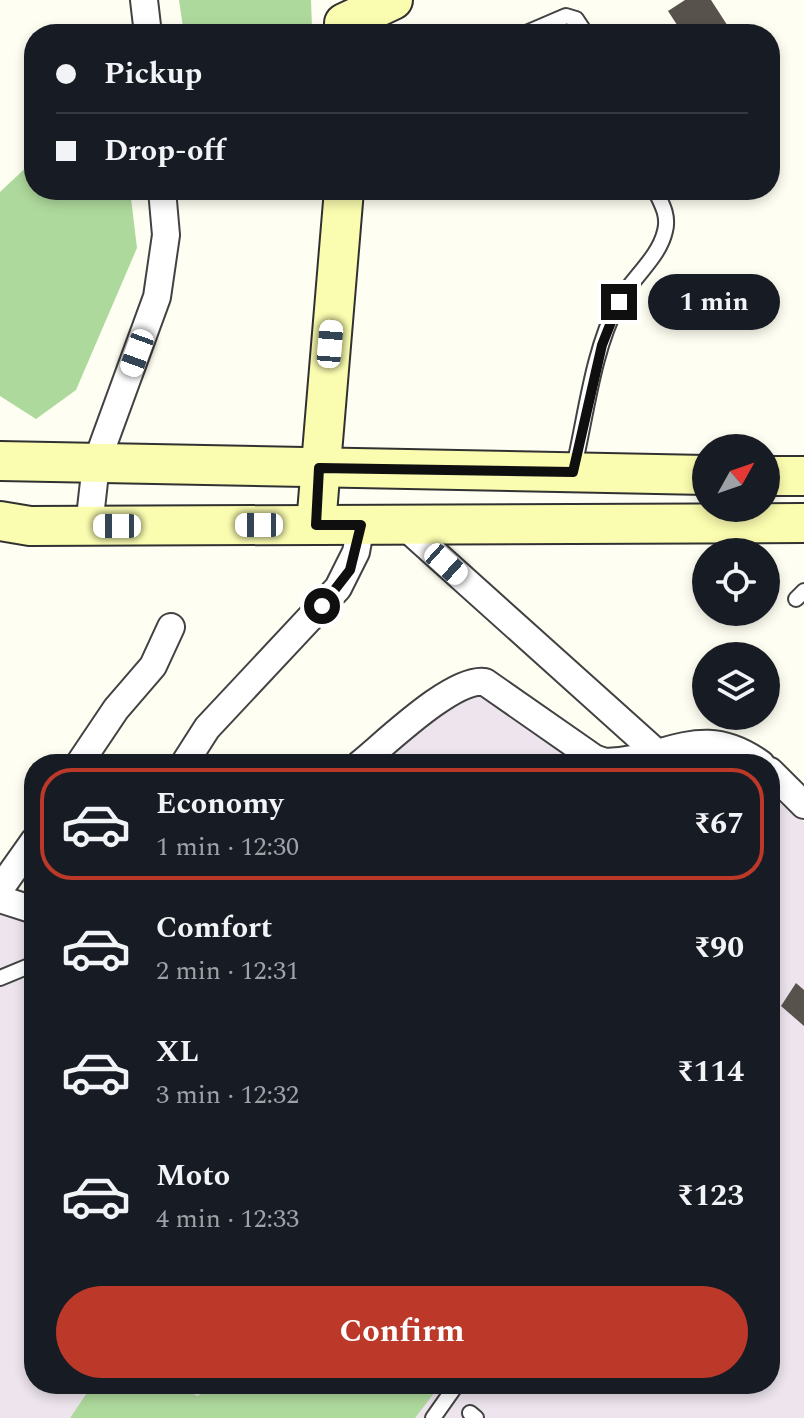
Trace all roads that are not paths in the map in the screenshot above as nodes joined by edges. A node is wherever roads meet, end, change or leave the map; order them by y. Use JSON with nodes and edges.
{"nodes":[{"id":1,"x":144,"y":0,"type":"edge"},
{"id":2,"x":393,"y":0,"type":"edge"},
{"id":3,"x":344,"y":19,"type":"edge"},
{"id":4,"x":147,"y":24,"type":"edge"},
{"id":5,"x":547,"y":24,"type":"edge"},
{"id":6,"x":579,"y":24,"type":"edge"},
{"id":7,"x":163,"y":200,"type":"edge"},
{"id":8,"x":343,"y":200,"type":"edge"},
{"id":9,"x":660,"y":200,"type":"edge"},
{"id":10,"x":0,"y":461,"type":"edge"},
{"id":11,"x":96,"y":464,"type":"junction"},
{"id":12,"x":319,"y":468,"type":"junction"},
{"id":13,"x":573,"y":472,"type":"junction"},
{"id":14,"x":692,"y":475,"type":"edge"},
{"id":15,"x":780,"y":476,"type":"edge"},
{"id":16,"x":804,"y":476,"type":"edge"},
{"id":17,"x":0,"y":521,"type":"edge"},
{"id":18,"x":401,"y":523,"type":"junction"},
{"id":19,"x":804,"y":523,"type":"edge"},
{"id":20,"x":316,"y":525,"type":"junction"},
{"id":21,"x":361,"y":525,"type":"junction"},
{"id":22,"x":89,"y":526,"type":"junction"},
{"id":23,"x":733,"y":538,"type":"edge"},
{"id":24,"x":171,"y":627,"type":"dead end"},
{"id":25,"x":657,"y":753,"type":"junction"},
{"id":26,"x":86,"y":754,"type":"edge"},
{"id":27,"x":190,"y":754,"type":"edge"},
{"id":28,"x":373,"y":754,"type":"edge"},
{"id":29,"x":588,"y":754,"type":"edge"},
{"id":30,"x":652,"y":754,"type":"edge"},
{"id":31,"x":747,"y":754,"type":"edge"},
{"id":32,"x":780,"y":781,"type":"edge"},
{"id":33,"x":804,"y":805,"type":"edge"},
{"id":34,"x":24,"y":855,"type":"edge"},
{"id":35,"x":0,"y":889,"type":"edge"},
{"id":36,"x":0,"y":899,"type":"edge"},
{"id":37,"x":24,"y":907,"type":"edge"},
{"id":38,"x":24,"y":968,"type":"edge"},
{"id":39,"x":0,"y":978,"type":"edge"},
{"id":40,"x":450,"y":1394,"type":"edge"},
{"id":41,"x":433,"y":1418,"type":"edge"}],
"edges":[{"from":1,"to":4,"type":"street"},
{"from":2,"to":3,"type":"main road"},
{"from":5,"to":6,"type":"lane"},
{"from":7,"to":11,"type":"street"},
{"from":8,"to":12,"type":"main road"},
{"from":9,"to":13,"type":"lane"},
{"from":10,"to":11,"type":"main road"},
{"from":11,"to":12,"type":"main road"},
{"from":11,"to":22,"type":"street"},
{"from":12,"to":13,"type":"main road"},
{"from":12,"to":20,"type":"main road"},
{"from":13,"to":14,"type":"main road"},
{"from":15,"to":16,"type":"main road"},
{"from":17,"to":22,"type":"main road"},
{"from":18,"to":21,"type":"main road"},
{"from":18,"to":23,"type":"main road"},
{"from":18,"to":25,"type":"street"},
{"from":19,"to":23,"type":"main road"},
{"from":20,"to":21,"type":"main road"},
{"from":20,"to":22,"type":"main road"},
{"from":21,"to":27,"type":"street"},
{"from":24,"to":26,"type":"street"},
{"from":25,"to":30,"type":"street"},
{"from":25,"to":31,"type":"street"},
{"from":28,"to":29,"type":"street"},
{"from":32,"to":33,"type":"street"},
{"from":34,"to":35,"type":"street"},
{"from":36,"to":37,"type":"street"},
{"from":38,"to":39,"type":"lane"},
{"from":40,"to":41,"type":"lane"}]}
